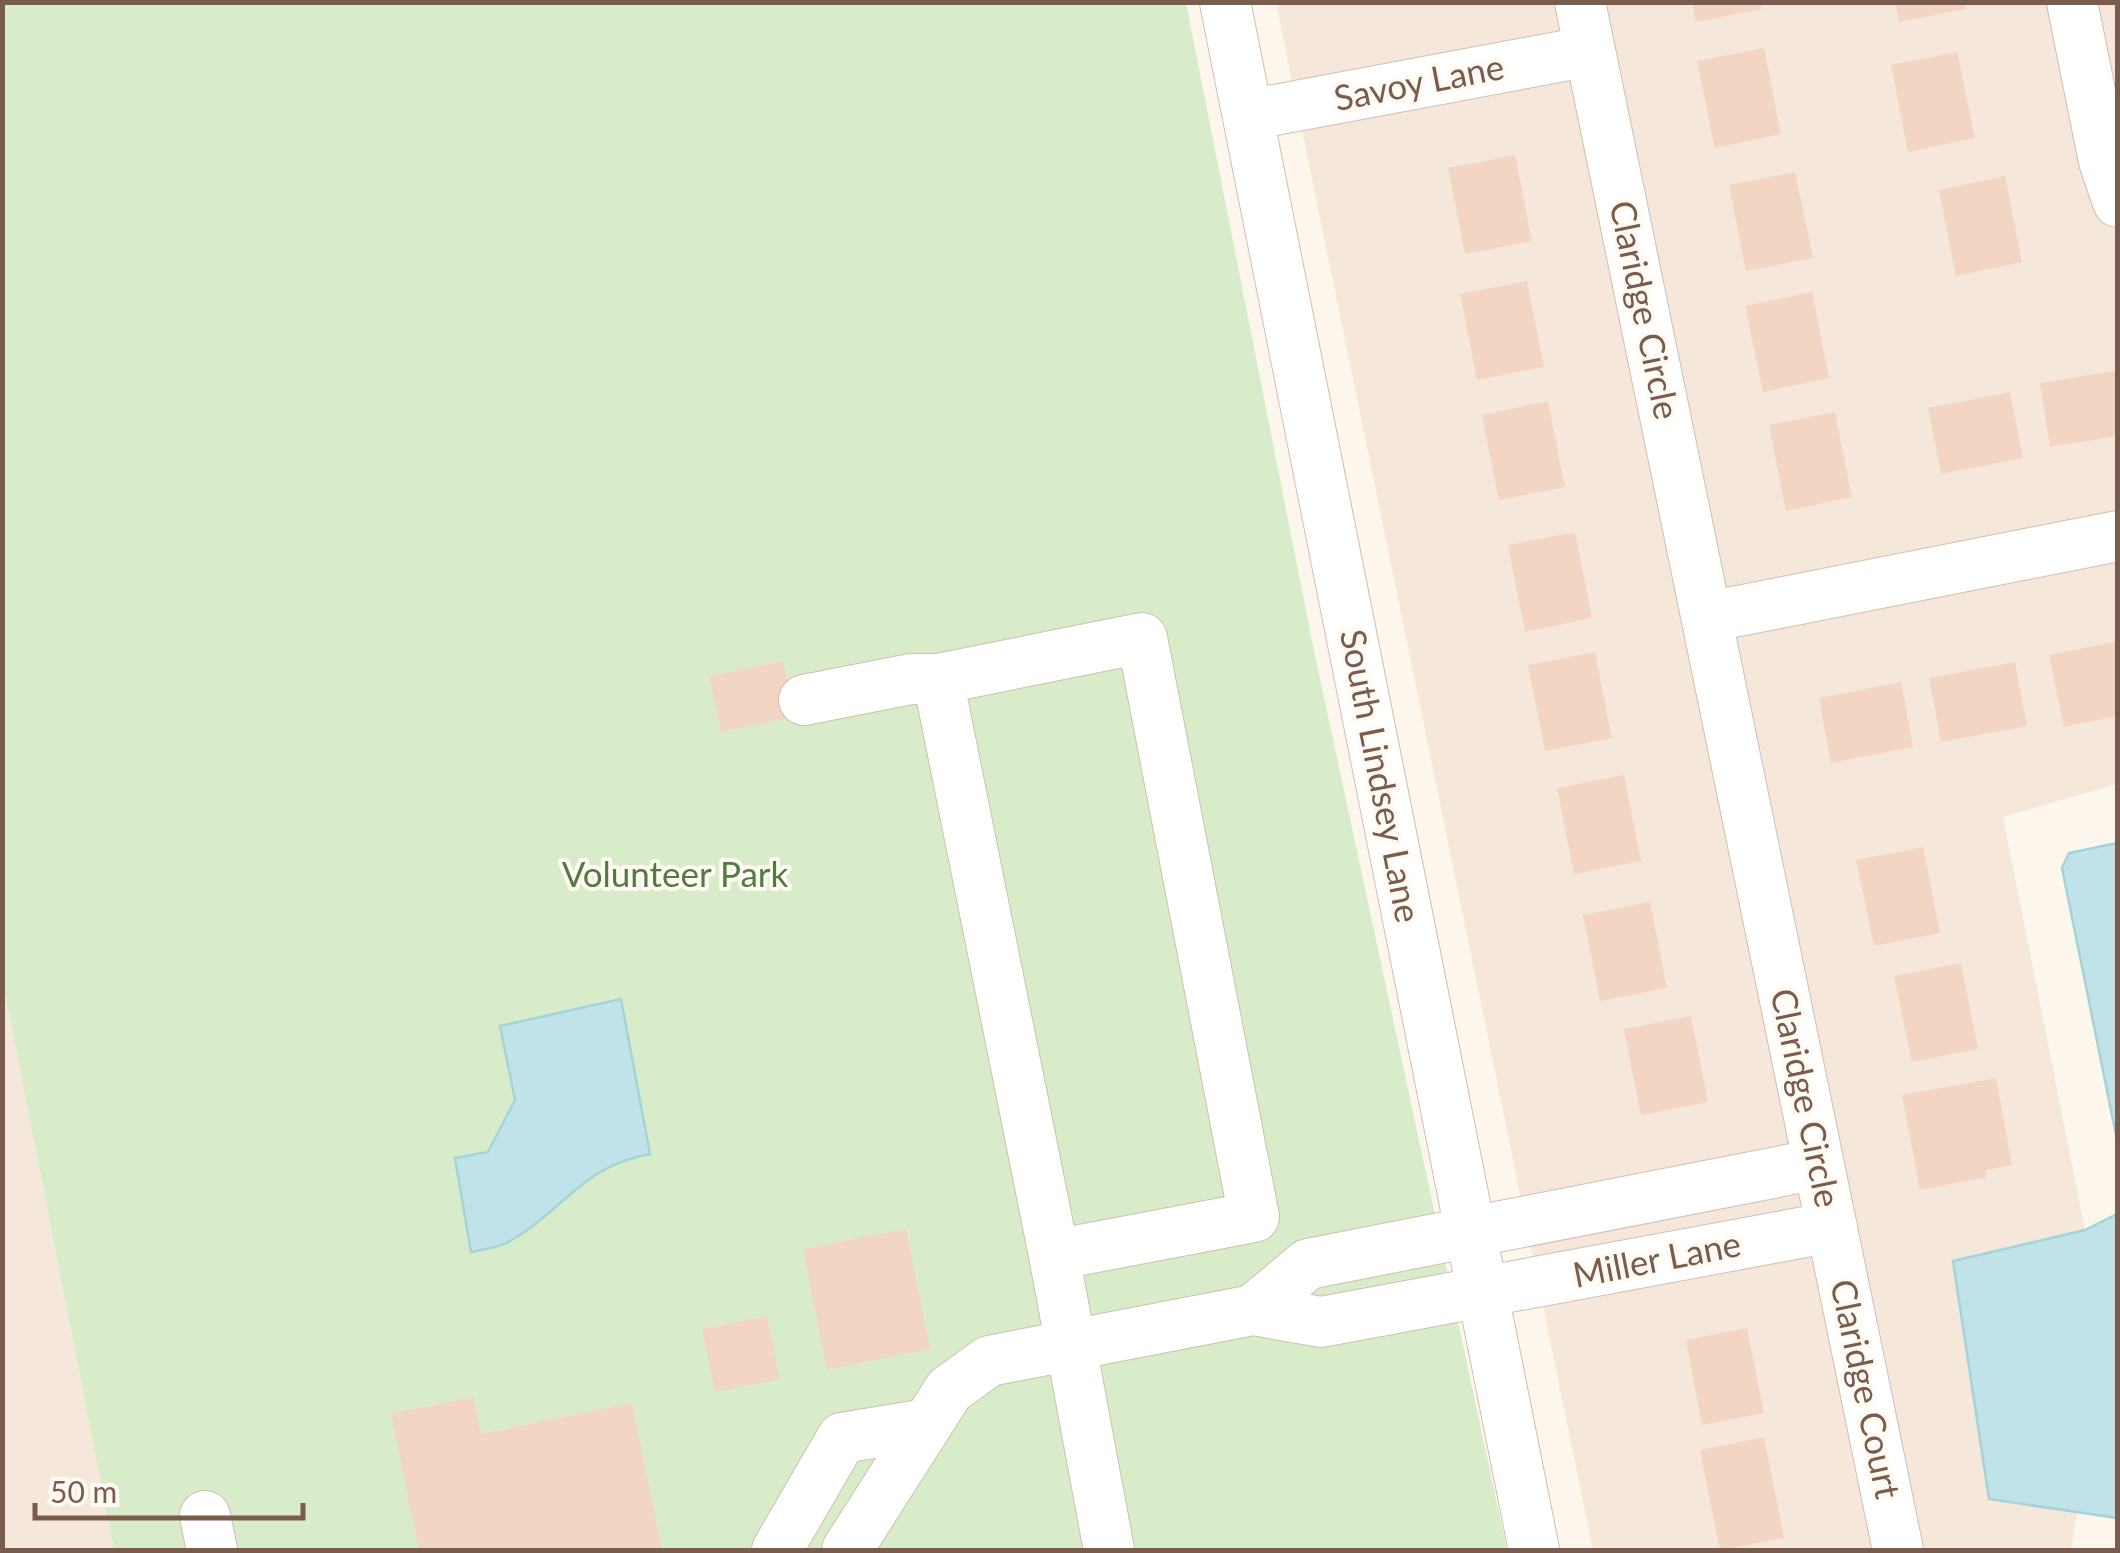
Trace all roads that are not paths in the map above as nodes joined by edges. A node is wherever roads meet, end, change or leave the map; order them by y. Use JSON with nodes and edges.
{"nodes":[{"id":1,"x":1225,"y":2,"type":"edge"},
{"id":2,"x":1580,"y":2,"type":"edge"},
{"id":3,"x":2072,"y":2,"type":"edge"},
{"id":4,"x":1590,"y":51,"type":"junction"},
{"id":5,"x":1248,"y":114,"type":"junction"},
{"id":6,"x":2118,"y":202,"type":"edge"},
{"id":7,"x":2118,"y":536,"type":"edge"},
{"id":8,"x":1708,"y":616,"type":"junction"},
{"id":9,"x":938,"y":679,"type":"junction"},
{"id":10,"x":804,"y":700,"type":"dead end"},
{"id":11,"x":1818,"y":1164,"type":"junction"},
{"id":12,"x":1832,"y":1227,"type":"junction"},
{"id":13,"x":1471,"y":1230,"type":"junction"},
{"id":14,"x":1054,"y":1255,"type":"junction"},
{"id":15,"x":1483,"y":1293,"type":"junction"},
{"id":16,"x":1253,"y":1310,"type":"junction"},
{"id":17,"x":1072,"y":1344,"type":"junction"},
{"id":18,"x":927,"y":1424,"type":"junction"},
{"id":19,"x":777,"y":1550,"type":"edge"},
{"id":20,"x":847,"y":1550,"type":"edge"},
{"id":21,"x":1110,"y":1550,"type":"edge"},
{"id":22,"x":1534,"y":1550,"type":"edge"},
{"id":23,"x":1898,"y":1550,"type":"edge"}],
"edges":[{"from":1,"to":5,"type":"street","name":"South Lindsey Lane"},
{"from":2,"to":4,"type":"street","name":"Claridge Circle"},
{"from":3,"to":6,"type":"street"},
{"from":4,"to":5,"type":"street","name":"Savoy Lane"},
{"from":4,"to":8,"type":"street","name":"Claridge Circle"},
{"from":5,"to":13,"type":"street","name":"South Lindsey Lane"},
{"from":7,"to":8,"type":"street"},
{"from":8,"to":11,"type":"street","name":"Claridge Circle"},
{"from":9,"to":10,"type":"street"},
{"from":9,"to":14,"type":"street"},
{"from":9,"to":14,"type":"street"},
{"from":11,"to":12,"type":"street","name":"Claridge Circle"},
{"from":11,"to":13,"type":"street","name":"Miller Lane"},
{"from":12,"to":15,"type":"street","name":"Miller Lane"},
{"from":12,"to":23,"type":"street","name":"Claridge Court"},
{"from":13,"to":15,"type":"street","name":"South Lindsey Lane"},
{"from":13,"to":16,"type":"street","name":"Miller Lane"},
{"from":14,"to":17,"type":"street"},
{"from":15,"to":16,"type":"street","name":"Miller Lane"},
{"from":15,"to":22,"type":"street","name":"South Lindsey Lane"},
{"from":16,"to":17,"type":"street"},
{"from":17,"to":18,"type":"street"},
{"from":17,"to":21,"type":"street"},
{"from":18,"to":19,"type":"street"},
{"from":18,"to":20,"type":"street"}]}
